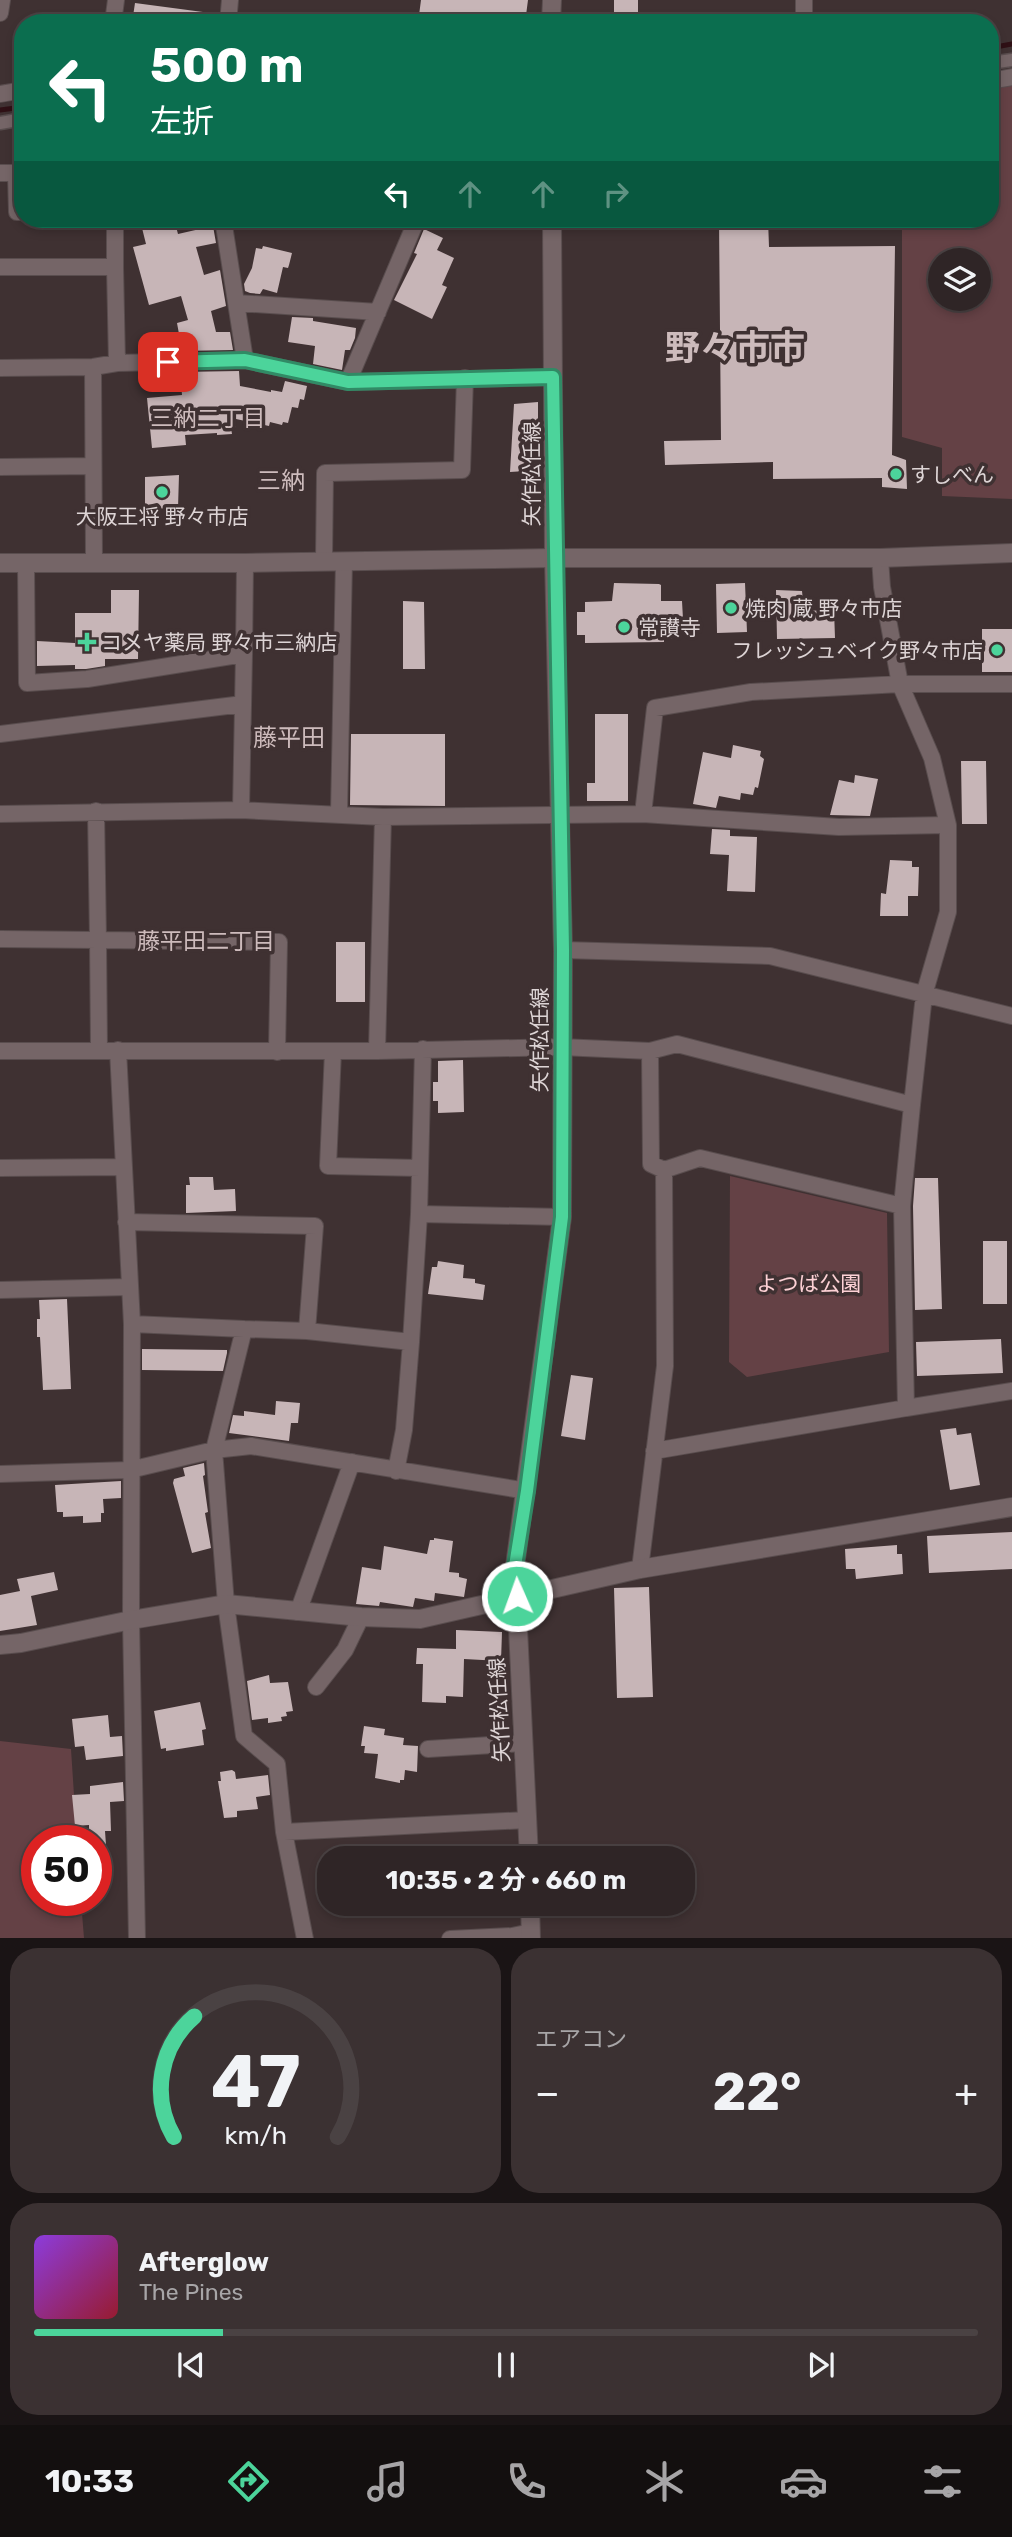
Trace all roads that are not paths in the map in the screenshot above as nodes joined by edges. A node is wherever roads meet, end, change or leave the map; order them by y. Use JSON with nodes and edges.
{"nodes":[{"id":1,"x":2,"y":0,"type":"edge"},
{"id":2,"x":0,"y":13,"type":"edge"},
{"id":3,"x":115,"y":228,"type":"edge"},
{"id":4,"x":224,"y":228,"type":"edge"},
{"id":5,"x":413,"y":228,"type":"edge"},
{"id":6,"x":552,"y":228,"type":"edge"},
{"id":7,"x":0,"y":267,"type":"edge"},
{"id":8,"x":115,"y":267,"type":"junction"},
{"id":9,"x":237,"y":303,"type":"junction"},
{"id":10,"x":378,"y":312,"type":"junction"},
{"id":11,"x":245,"y":360,"type":"junction"},
{"id":12,"x":117,"y":363,"type":"junction"},
{"id":13,"x":93,"y":367,"type":"junction"},
{"id":14,"x":0,"y":368,"type":"edge"},
{"id":15,"x":553,"y":377,"type":"junction"},
{"id":16,"x":465,"y":379,"type":"junction"},
{"id":17,"x":348,"y":382,"type":"junction"},
{"id":18,"x":93,"y":466,"type":"junction"},
{"id":19,"x":0,"y":467,"type":"edge"},
{"id":20,"x":1012,"y":553,"type":"edge"},
{"id":21,"x":554,"y":558,"type":"junction"},
{"id":22,"x":880,"y":558,"type":"junction"},
{"id":23,"x":324,"y":561,"type":"junction"},
{"id":24,"x":344,"y":561,"type":"junction"},
{"id":25,"x":0,"y":563,"type":"edge"},
{"id":26,"x":26,"y":563,"type":"junction"},
{"id":27,"x":245,"y":563,"type":"junction"},
{"id":28,"x":94,"y":564,"type":"junction"},
{"id":29,"x":244,"y":654,"type":"junction"},
{"id":30,"x":900,"y":684,"type":"junction"},
{"id":31,"x":1012,"y":684,"type":"edge"},
{"id":32,"x":243,"y":704,"type":"junction"},
{"id":33,"x":0,"y":734,"type":"edge"},
{"id":34,"x":241,"y":810,"type":"junction"},
{"id":35,"x":96,"y":811,"type":"junction"},
{"id":36,"x":0,"y":814,"type":"edge"},
{"id":37,"x":339,"y":814,"type":"junction"},
{"id":38,"x":643,"y":814,"type":"junction"},
{"id":39,"x":559,"y":815,"type":"junction"},
{"id":40,"x":383,"y":817,"type":"junction"},
{"id":41,"x":948,"y":825,"type":"junction"},
{"id":42,"x":0,"y":939,"type":"edge"},
{"id":43,"x":98,"y":940,"type":"junction"},
{"id":44,"x":563,"y":950,"type":"junction"},
{"id":45,"x":924,"y":995,"type":"junction"},
{"id":46,"x":1012,"y":1016,"type":"edge"},
{"id":47,"x":561,"y":1047,"type":"junction"},
{"id":48,"x":423,"y":1049,"type":"junction"},
{"id":49,"x":118,"y":1050,"type":"junction"},
{"id":50,"x":0,"y":1051,"type":"edge"},
{"id":51,"x":99,"y":1051,"type":"junction"},
{"id":52,"x":333,"y":1051,"type":"junction"},
{"id":53,"x":377,"y":1051,"type":"junction"},
{"id":54,"x":650,"y":1051,"type":"junction"},
{"id":55,"x":277,"y":1052,"type":"junction"},
{"id":56,"x":912,"y":1105,"type":"junction"},
{"id":57,"x":124,"y":1167,"type":"junction"},
{"id":58,"x":0,"y":1168,"type":"edge"},
{"id":59,"x":420,"y":1168,"type":"junction"},
{"id":60,"x":664,"y":1170,"type":"junction"},
{"id":61,"x":902,"y":1206,"type":"junction"},
{"id":62,"x":419,"y":1214,"type":"junction"},
{"id":63,"x":562,"y":1217,"type":"junction"},
{"id":64,"x":126,"y":1222,"type":"junction"},
{"id":65,"x":130,"y":1287,"type":"junction"},
{"id":66,"x":0,"y":1290,"type":"edge"},
{"id":67,"x":132,"y":1324,"type":"junction"},
{"id":68,"x":244,"y":1329,"type":"junction"},
{"id":69,"x":307,"y":1331,"type":"junction"},
{"id":70,"x":411,"y":1342,"type":"junction"},
{"id":71,"x":1012,"y":1391,"type":"edge"},
{"id":72,"x":906,"y":1408,"type":"junction"},
{"id":73,"x":214,"y":1450,"type":"junction"},
{"id":74,"x":654,"y":1451,"type":"junction"},
{"id":75,"x":352,"y":1462,"type":"junction"},
{"id":76,"x":131,"y":1470,"type":"junction"},
{"id":77,"x":396,"y":1471,"type":"junction"},
{"id":78,"x":0,"y":1474,"type":"edge"},
{"id":79,"x":527,"y":1491,"type":"junction"},
{"id":80,"x":1012,"y":1507,"type":"edge"},
{"id":81,"x":640,"y":1569,"type":"junction"},
{"id":82,"x":517,"y":1596,"type":"junction"},
{"id":83,"x":226,"y":1604,"type":"junction"},
{"id":84,"x":298,"y":1612,"type":"junction"},
{"id":85,"x":361,"y":1617,"type":"junction"},
{"id":86,"x":131,"y":1620,"type":"junction"},
{"id":87,"x":0,"y":1645,"type":"edge"},
{"id":88,"x":316,"y":1686,"type":"dead end"},
{"id":89,"x":524,"y":1743,"type":"junction"},
{"id":90,"x":428,"y":1749,"type":"dead end"},
{"id":91,"x":527,"y":1820,"type":"junction"},
{"id":92,"x":284,"y":1832,"type":"junction"},
{"id":93,"x":528,"y":1846,"type":"edge"},
{"id":94,"x":530,"y":1916,"type":"edge"},
{"id":95,"x":531,"y":1936,"type":"edge"},
{"id":96,"x":137,"y":1938,"type":"edge"},
{"id":97,"x":305,"y":1938,"type":"edge"},
{"id":98,"x":450,"y":1938,"type":"edge"}],
"edges":[{"from":1,"to":2,"type":"street"},
{"from":3,"to":8,"type":"street"},
{"from":4,"to":9,"type":"street"},
{"from":5,"to":10,"type":"street"},
{"from":6,"to":15,"type":"street","name":"矢作松任線"},
{"from":7,"to":8,"type":"street"},
{"from":8,"to":12,"type":"street"},
{"from":9,"to":10,"type":"street"},
{"from":9,"to":11,"type":"street"},
{"from":10,"to":17,"type":"street"},
{"from":11,"to":12,"type":"street"},
{"from":11,"to":17,"type":"street"},
{"from":12,"to":13,"type":"street"},
{"from":13,"to":14,"type":"street"},
{"from":13,"to":18,"type":"street"},
{"from":15,"to":16,"type":"street"},
{"from":15,"to":21,"type":"street","name":"矢作松任線"},
{"from":16,"to":17,"type":"street"},
{"from":16,"to":23,"type":"street"},
{"from":18,"to":19,"type":"street"},
{"from":18,"to":28,"type":"street"},
{"from":20,"to":22,"type":"street"},
{"from":21,"to":22,"type":"street"},
{"from":21,"to":24,"type":"street"},
{"from":21,"to":39,"type":"street","name":"矢作松任線"},
{"from":22,"to":30,"type":"street"},
{"from":23,"to":24,"type":"street"},
{"from":23,"to":27,"type":"street"},
{"from":24,"to":37,"type":"street"},
{"from":25,"to":26,"type":"street"},
{"from":26,"to":28,"type":"street"},
{"from":26,"to":29,"type":"street"},
{"from":27,"to":28,"type":"street"},
{"from":27,"to":29,"type":"street"},
{"from":29,"to":32,"type":"street"},
{"from":30,"to":31,"type":"street"},
{"from":30,"to":38,"type":"street"},
{"from":30,"to":41,"type":"street"},
{"from":32,"to":33,"type":"street"},
{"from":32,"to":34,"type":"street"},
{"from":34,"to":35,"type":"street"},
{"from":34,"to":37,"type":"street"},
{"from":35,"to":36,"type":"street"},
{"from":35,"to":43,"type":"street"},
{"from":37,"to":40,"type":"street"},
{"from":38,"to":39,"type":"street"},
{"from":38,"to":41,"type":"street"},
{"from":39,"to":40,"type":"street"},
{"from":39,"to":44,"type":"street","name":"矢作松任線"},
{"from":40,"to":53,"type":"street"},
{"from":41,"to":45,"type":"street"},
{"from":42,"to":43,"type":"street"},
{"from":43,"to":51,"type":"street"},
{"from":43,"to":55,"type":"street"},
{"from":44,"to":45,"type":"street"},
{"from":44,"to":47,"type":"street","name":"矢作松任線"},
{"from":45,"to":46,"type":"street"},
{"from":45,"to":56,"type":"street"},
{"from":47,"to":48,"type":"street"},
{"from":47,"to":54,"type":"street"},
{"from":47,"to":63,"type":"street","name":"矢作松任線"},
{"from":48,"to":53,"type":"street"},
{"from":48,"to":59,"type":"street"},
{"from":49,"to":51,"type":"street"},
{"from":49,"to":55,"type":"street"},
{"from":49,"to":57,"type":"street"},
{"from":50,"to":51,"type":"street"},
{"from":52,"to":53,"type":"street"},
{"from":52,"to":55,"type":"street"},
{"from":52,"to":59,"type":"street"},
{"from":54,"to":56,"type":"street"},
{"from":54,"to":60,"type":"street"},
{"from":56,"to":61,"type":"street"},
{"from":57,"to":58,"type":"street"},
{"from":57,"to":64,"type":"street"},
{"from":59,"to":62,"type":"street"},
{"from":60,"to":61,"type":"street"},
{"from":60,"to":74,"type":"street"},
{"from":61,"to":72,"type":"street"},
{"from":62,"to":63,"type":"street"},
{"from":62,"to":70,"type":"street"},
{"from":63,"to":79,"type":"street","name":"矢作松任線"},
{"from":64,"to":65,"type":"street"},
{"from":64,"to":69,"type":"street"},
{"from":65,"to":66,"type":"street"},
{"from":65,"to":67,"type":"street"},
{"from":67,"to":68,"type":"street"},
{"from":67,"to":76,"type":"street"},
{"from":68,"to":69,"type":"street"},
{"from":68,"to":73,"type":"street"},
{"from":69,"to":70,"type":"street"},
{"from":70,"to":77,"type":"street"},
{"from":71,"to":72,"type":"street"},
{"from":72,"to":74,"type":"street"},
{"from":73,"to":75,"type":"street"},
{"from":73,"to":76,"type":"street"},
{"from":73,"to":83,"type":"street"},
{"from":74,"to":81,"type":"street"},
{"from":75,"to":77,"type":"street"},
{"from":75,"to":84,"type":"street"},
{"from":76,"to":78,"type":"street"},
{"from":76,"to":86,"type":"street"},
{"from":77,"to":79,"type":"street"},
{"from":79,"to":82,"type":"street","name":"矢作松任線"},
{"from":80,"to":81,"type":"street"},
{"from":81,"to":82,"type":"street"},
{"from":82,"to":85,"type":"street"},
{"from":82,"to":89,"type":"street","name":"矢作松任線"},
{"from":83,"to":84,"type":"street"},
{"from":83,"to":86,"type":"street"},
{"from":83,"to":92,"type":"street"},
{"from":84,"to":85,"type":"street"},
{"from":85,"to":88,"type":"street"},
{"from":86,"to":87,"type":"street"},
{"from":86,"to":96,"type":"street"},
{"from":89,"to":90,"type":"street"},
{"from":89,"to":91,"type":"street","name":"矢作松任線"},
{"from":91,"to":92,"type":"street"},
{"from":91,"to":93,"type":"street","name":"矢作松任線"},
{"from":92,"to":97,"type":"street"},
{"from":94,"to":95,"type":"street"},
{"from":95,"to":98,"type":"street"}]}
